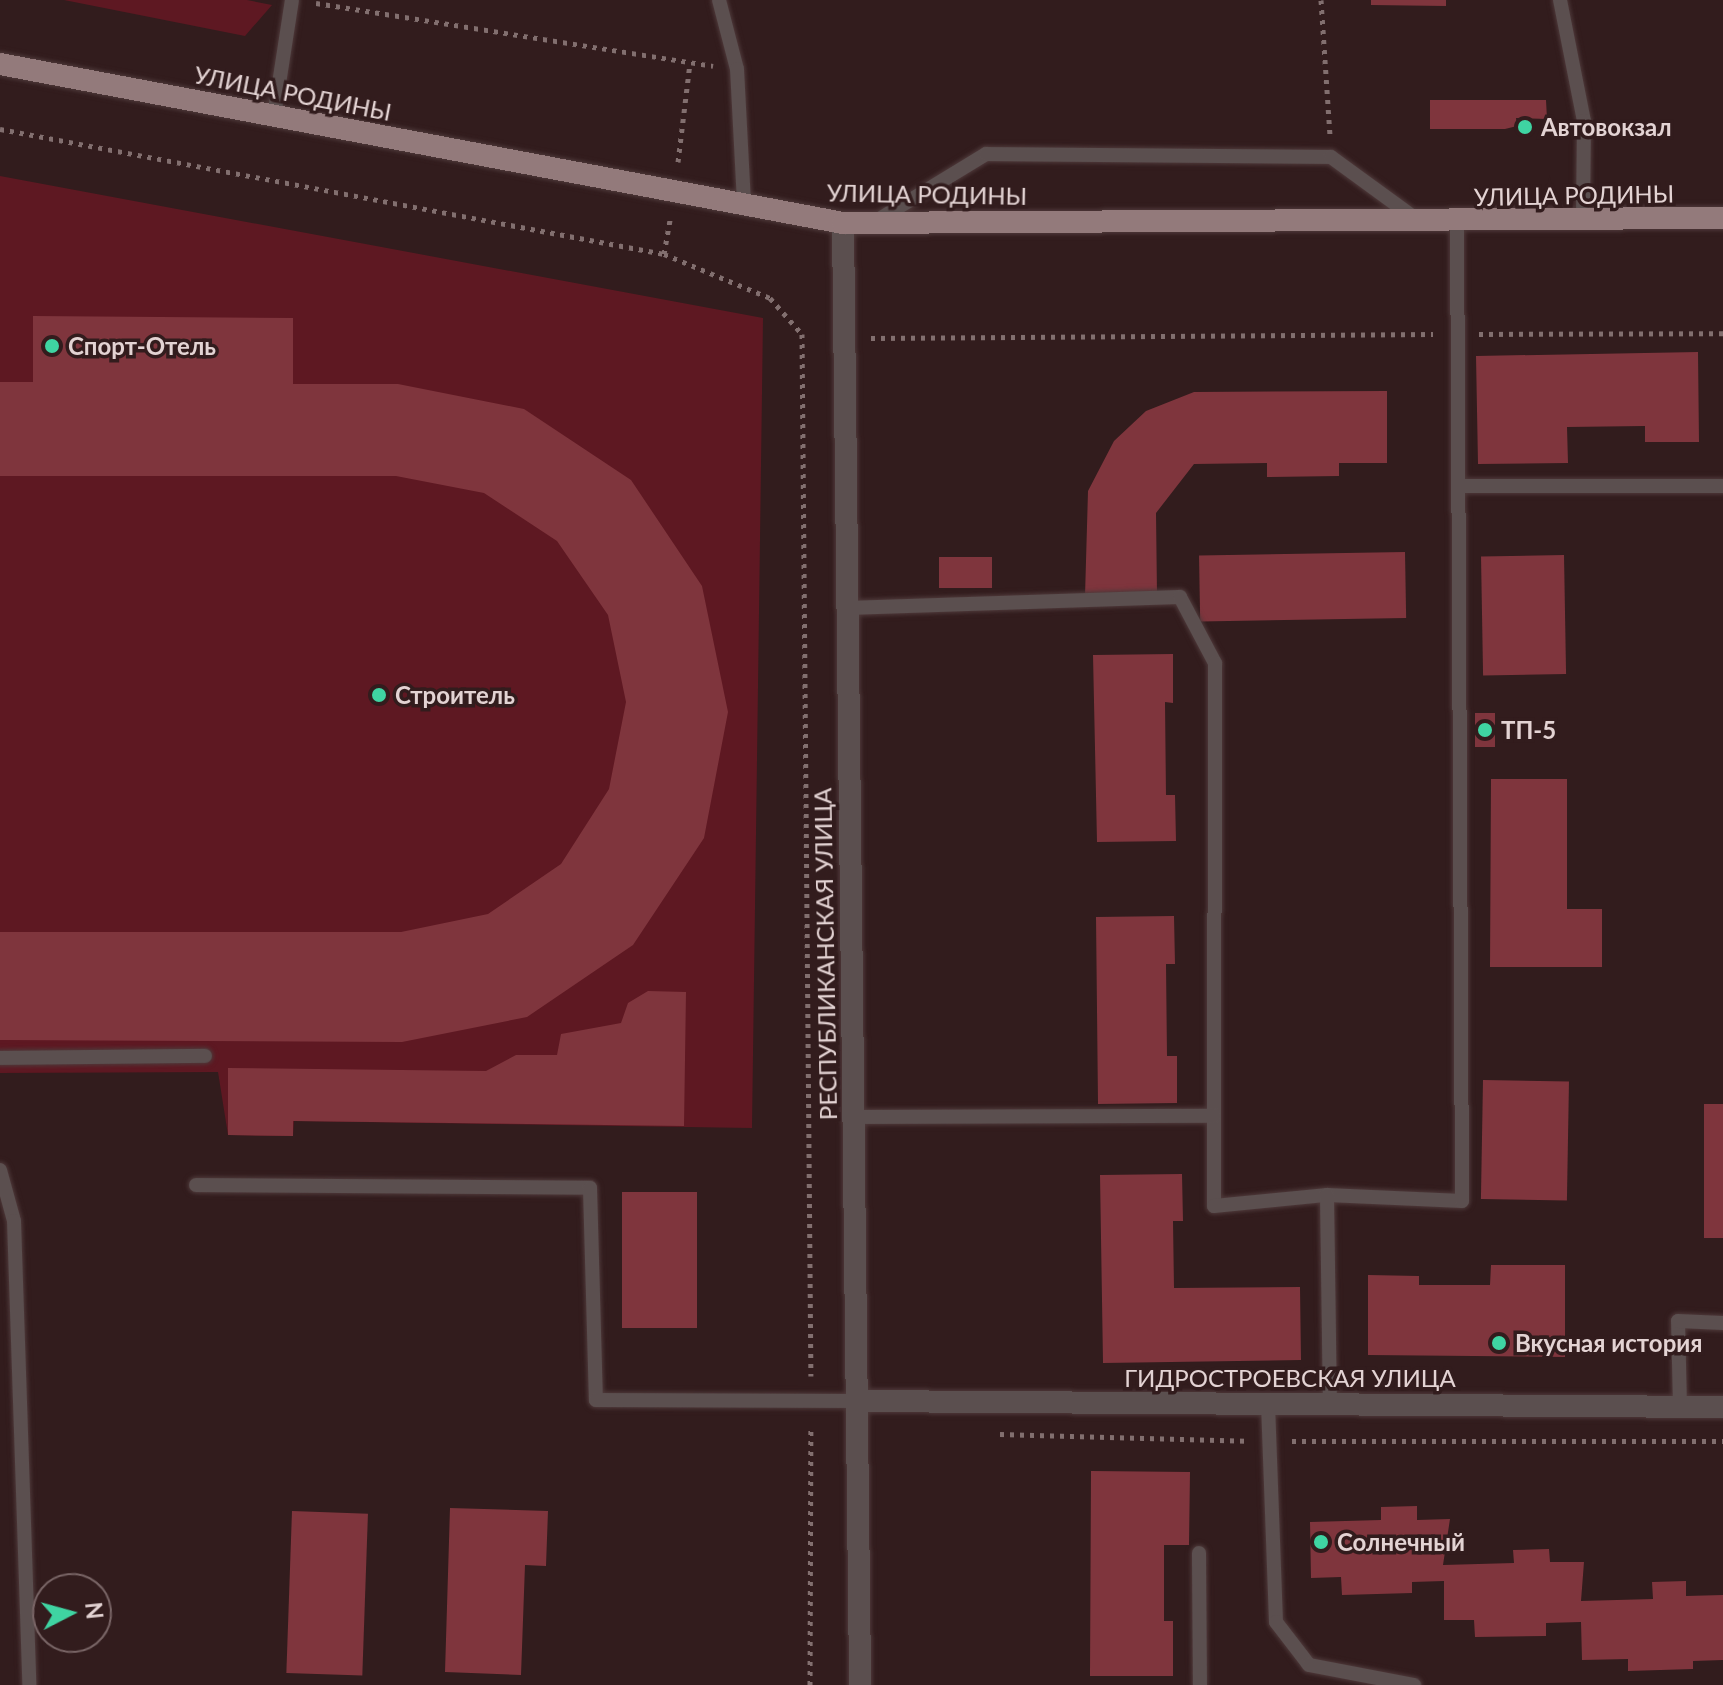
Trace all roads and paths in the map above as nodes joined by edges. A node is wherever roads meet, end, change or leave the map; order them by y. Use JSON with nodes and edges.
{"nodes":[{"id":1,"x":292,"y":0,"type":"edge"},
{"id":2,"x":719,"y":0,"type":"edge"},
{"id":3,"x":1321,"y":0,"type":"edge"},
{"id":4,"x":1560,"y":0,"type":"edge"},
{"id":5,"x":310,"y":2,"type":"dead end"},
{"id":6,"x":690,"y":63,"type":"junction"},
{"id":7,"x":0,"y":64,"type":"edge"},
{"id":8,"x":737,"y":69,"type":"junction"},
{"id":9,"x":274,"y":116,"type":"junction"},
{"id":10,"x":0,"y":129,"type":"edge"},
{"id":11,"x":1331,"y":157,"type":"junction"},
{"id":12,"x":674,"y":191,"type":"junction"},
{"id":13,"x":744,"y":204,"type":"junction"},
{"id":14,"x":1723,"y":218,"type":"edge"},
{"id":15,"x":1583,"y":221,"type":"junction"},
{"id":16,"x":843,"y":223,"type":"junction"},
{"id":17,"x":873,"y":223,"type":"junction"},
{"id":18,"x":1421,"y":223,"type":"junction"},
{"id":19,"x":1457,"y":223,"type":"junction"},
{"id":20,"x":664,"y":254,"type":"junction"},
{"id":21,"x":1723,"y":333,"type":"edge"},
{"id":22,"x":802,"y":334,"type":"junction"},
{"id":23,"x":1458,"y":334,"type":"junction"},
{"id":24,"x":844,"y":338,"type":"junction"},
{"id":25,"x":1458,"y":486,"type":"junction"},
{"id":26,"x":1723,"y":486,"type":"edge"},
{"id":27,"x":847,"y":608,"type":"junction"},
{"id":28,"x":205,"y":1056,"type":"dead end"},
{"id":29,"x":0,"y":1058,"type":"edge"},
{"id":30,"x":1214,"y":1116,"type":"junction"},
{"id":31,"x":853,"y":1117,"type":"junction"},
{"id":32,"x":0,"y":1170,"type":"edge"},
{"id":33,"x":196,"y":1185,"type":"dead end"},
{"id":34,"x":1327,"y":1195,"type":"junction"},
{"id":35,"x":1723,"y":1323,"type":"edge"},
{"id":36,"x":811,"y":1400,"type":"junction"},
{"id":37,"x":857,"y":1401,"type":"junction"},
{"id":38,"x":1330,"y":1402,"type":"junction"},
{"id":39,"x":1268,"y":1404,"type":"junction"},
{"id":40,"x":1680,"y":1407,"type":"junction"},
{"id":41,"x":1723,"y":1407,"type":"edge"},
{"id":42,"x":988,"y":1434,"type":"dead end"},
{"id":43,"x":1270,"y":1441,"type":"junction"},
{"id":44,"x":1723,"y":1441,"type":"edge"},
{"id":45,"x":1199,"y":1553,"type":"dead end"},
{"id":46,"x":29,"y":1685,"type":"edge"},
{"id":47,"x":810,"y":1685,"type":"edge"},
{"id":48,"x":860,"y":1685,"type":"edge"},
{"id":49,"x":1200,"y":1685,"type":"edge"},
{"id":50,"x":1414,"y":1685,"type":"edge"}],
"edges":[{"from":1,"to":9,"type":"lane"},
{"from":2,"to":8,"type":"lane"},
{"from":3,"to":11,"type":"path"},
{"from":4,"to":15,"type":"lane"},
{"from":5,"to":6,"type":"path"},
{"from":6,"to":8,"type":"path"},
{"from":6,"to":12,"type":"path"},
{"from":7,"to":9,"type":"main road","name":"УЛИЦА РОДИНЫ"},
{"from":8,"to":13,"type":"lane"},
{"from":9,"to":12,"type":"main road","name":"УЛИЦА РОДИНЫ"},
{"from":10,"to":20,"type":"path"},
{"from":11,"to":17,"type":"lane"},
{"from":11,"to":18,"type":"lane"},
{"from":12,"to":13,"type":"main road","name":"УЛИЦА РОДИНЫ"},
{"from":12,"to":20,"type":"path"},
{"from":13,"to":16,"type":"main road","name":"УЛИЦА РОДИНЫ"},
{"from":14,"to":15,"type":"main road","name":"УЛИЦА РОДИНЫ"},
{"from":15,"to":19,"type":"main road","name":"УЛИЦА РОДИНЫ"},
{"from":16,"to":17,"type":"main road","name":"УЛИЦА РОДИНЫ"},
{"from":16,"to":24,"type":"street","name":"РЕСПУБЛИКАНСКАЯ УЛИЦА"},
{"from":17,"to":18,"type":"main road","name":"УЛИЦА РОДИНЫ"},
{"from":18,"to":19,"type":"main road","name":"УЛИЦА РОДИНЫ"},
{"from":19,"to":23,"type":"lane"},
{"from":20,"to":22,"type":"path"},
{"from":21,"to":23,"type":"path"},
{"from":22,"to":24,"type":"path"},
{"from":22,"to":36,"type":"path"},
{"from":23,"to":24,"type":"path"},
{"from":23,"to":25,"type":"lane"},
{"from":24,"to":27,"type":"street","name":"РЕСПУБЛИКАНСКАЯ УЛИЦА"},
{"from":25,"to":26,"type":"lane"},
{"from":25,"to":34,"type":"lane"},
{"from":27,"to":30,"type":"lane"},
{"from":27,"to":31,"type":"street","name":"РЕСПУБЛИКАНСКАЯ УЛИЦА"},
{"from":28,"to":29,"type":"lane"},
{"from":30,"to":31,"type":"lane"},
{"from":30,"to":34,"type":"lane"},
{"from":31,"to":37,"type":"street","name":"РЕСПУБЛИКАНСКАЯ УЛИЦА"},
{"from":32,"to":46,"type":"lane"},
{"from":33,"to":36,"type":"lane"},
{"from":34,"to":38,"type":"lane"},
{"from":35,"to":40,"type":"lane"},
{"from":36,"to":37,"type":"lane"},
{"from":36,"to":47,"type":"path"},
{"from":37,"to":39,"type":"street","name":"ГИДРОСТРОЕВСКАЯ УЛИЦА"},
{"from":37,"to":48,"type":"street","name":"РЕСПУБЛИКАНСКАЯ УЛИЦА"},
{"from":38,"to":39,"type":"street","name":"ГИДРОСТРОЕВСКАЯ УЛИЦА"},
{"from":38,"to":40,"type":"street","name":"ГИДРОСТРОЕВСКАЯ УЛИЦА"},
{"from":39,"to":43,"type":"lane"},
{"from":40,"to":41,"type":"street","name":"ГИДРОСТРОЕВСКАЯ УЛИЦА"},
{"from":42,"to":43,"type":"path"},
{"from":43,"to":44,"type":"path"},
{"from":43,"to":50,"type":"lane"},
{"from":45,"to":49,"type":"lane"}]}
